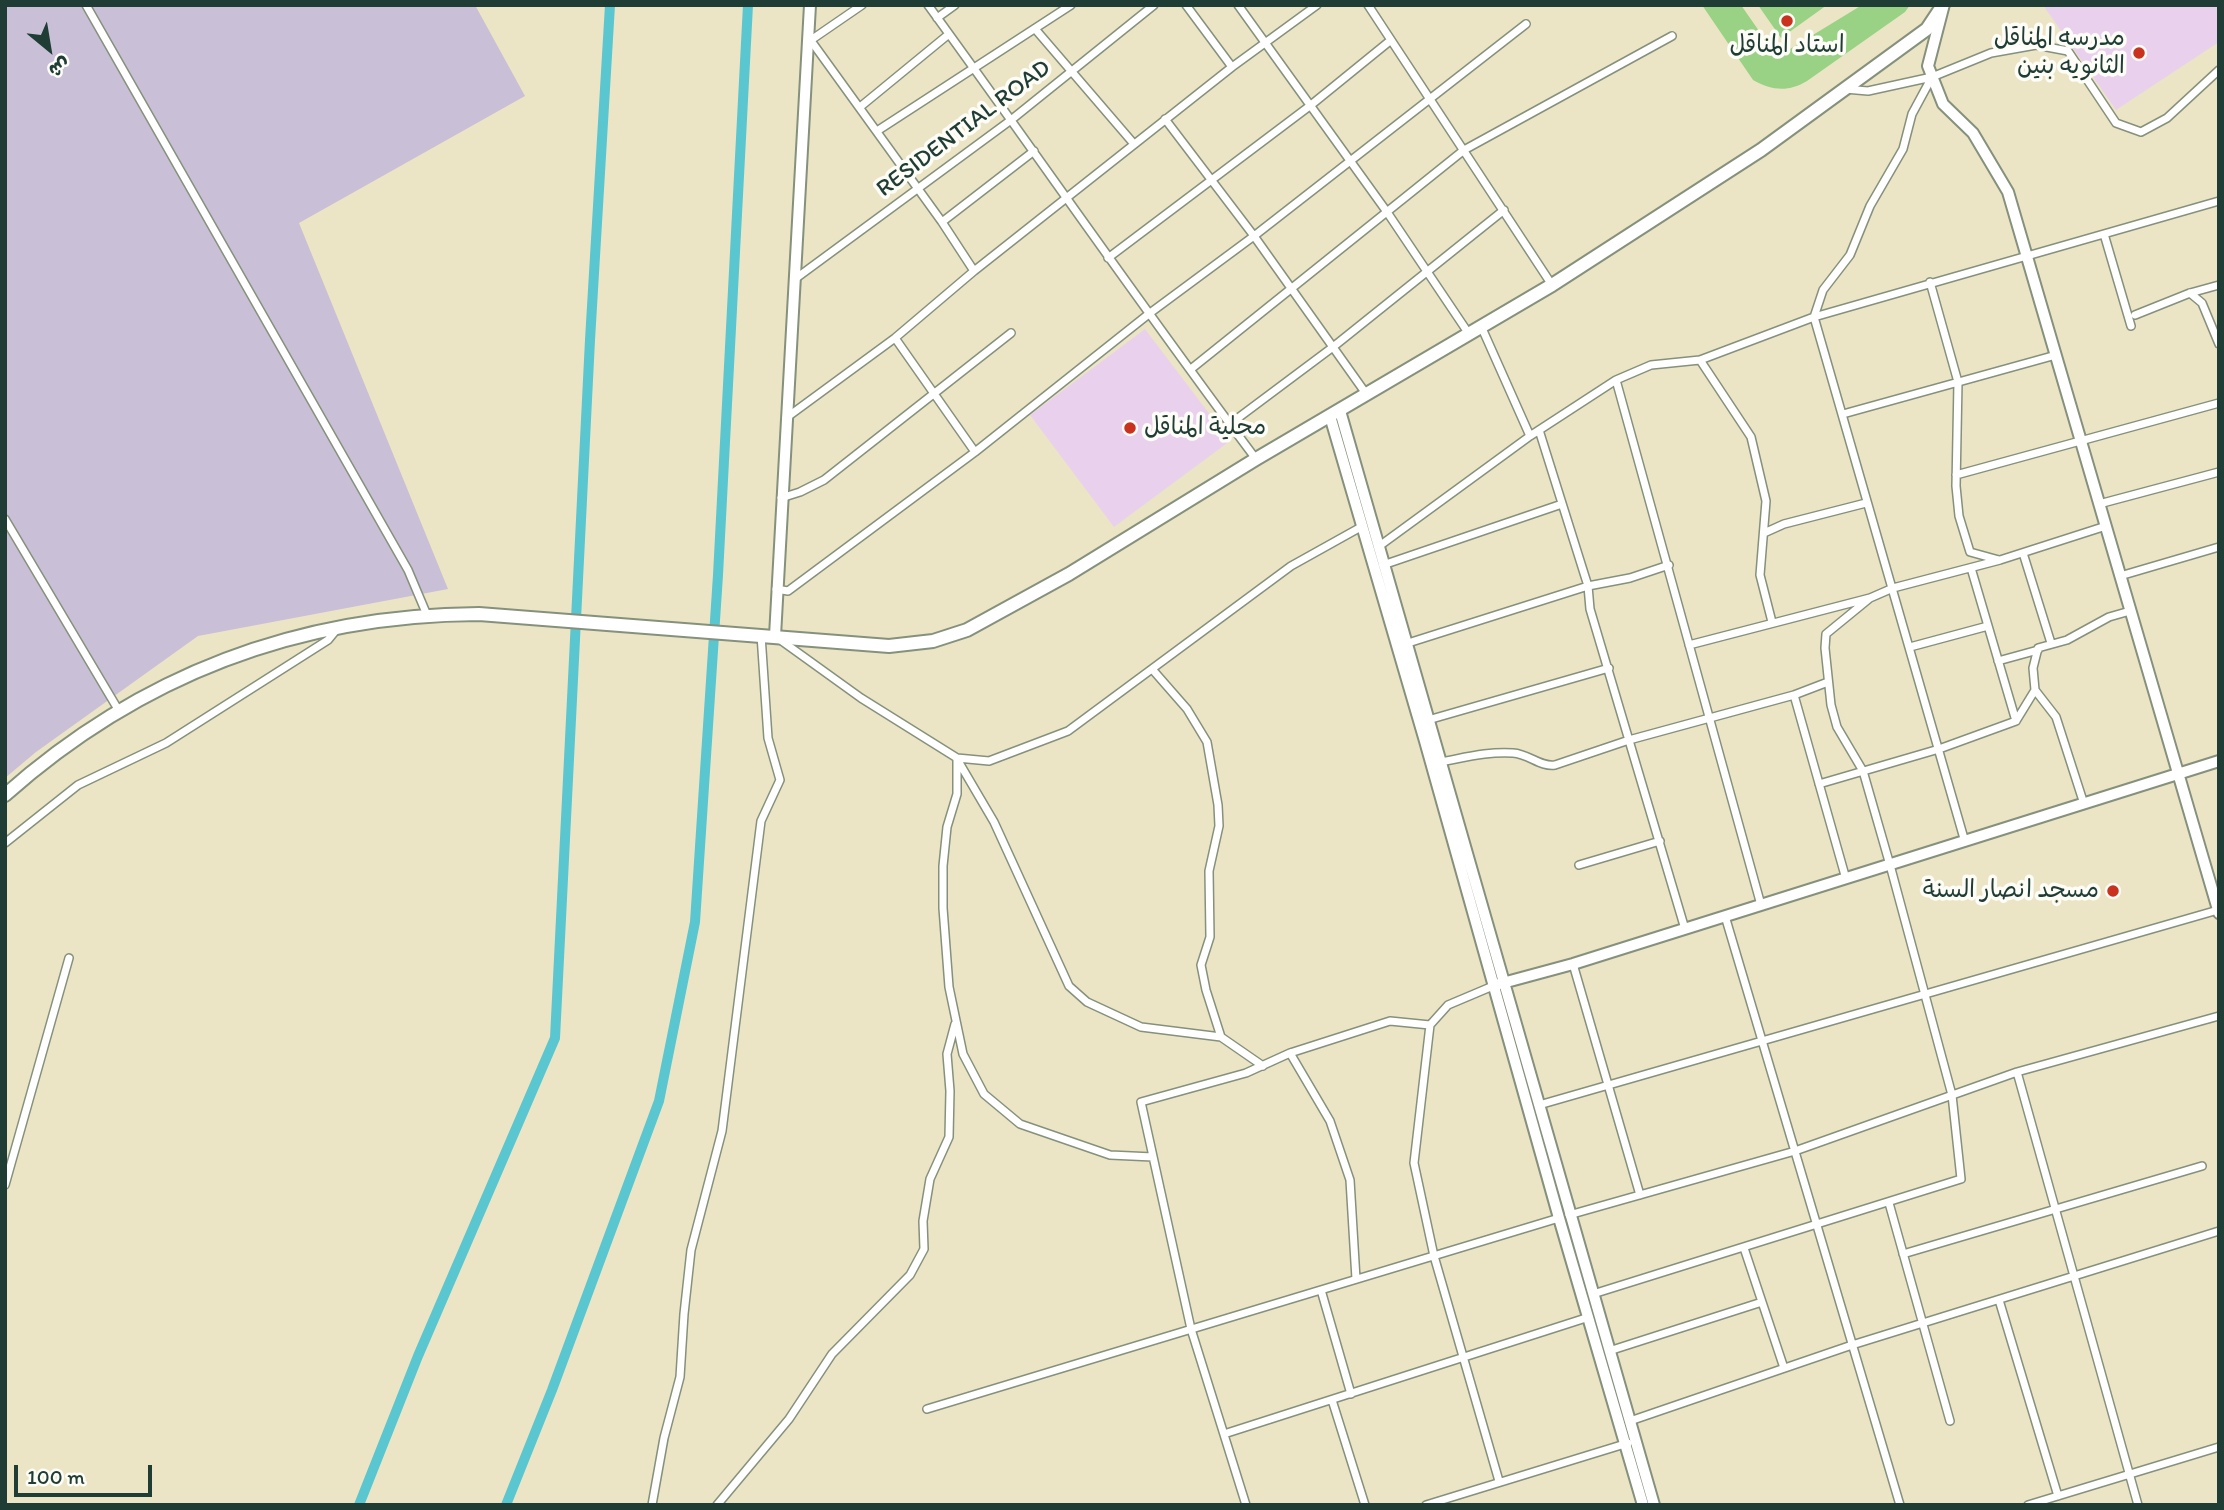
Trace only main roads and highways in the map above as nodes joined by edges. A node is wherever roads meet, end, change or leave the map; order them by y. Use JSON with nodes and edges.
{"nodes":[{"id":1,"x":1943,"y":5,"type":"edge"},
{"id":2,"x":5,"y":795,"type":"edge"}],
"edges":[{"from":1,"to":2,"type":"main road"}]}
